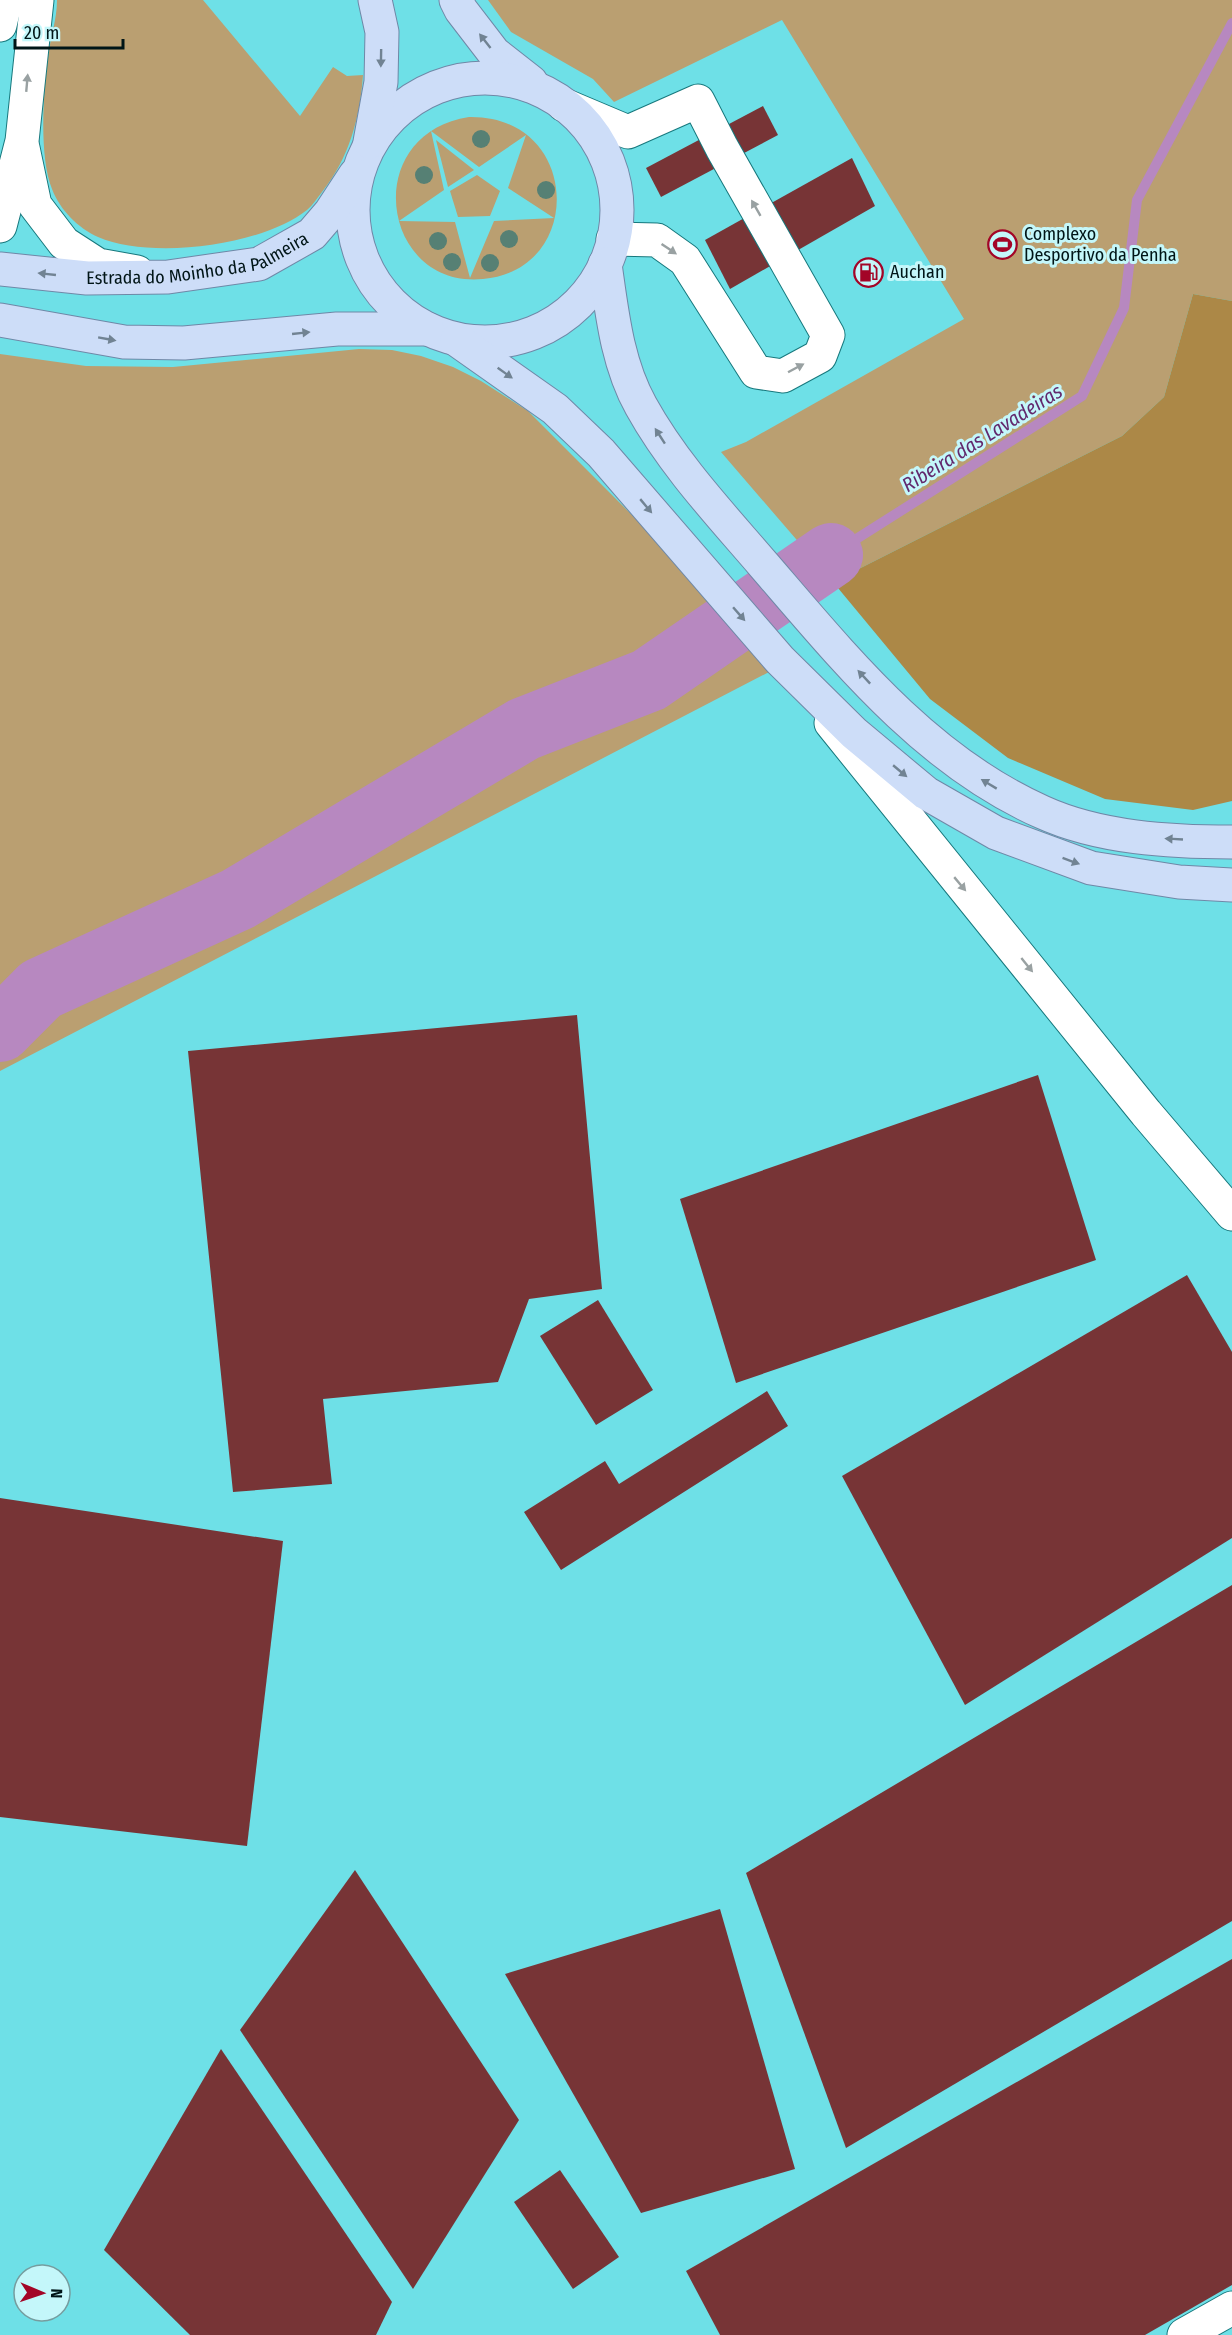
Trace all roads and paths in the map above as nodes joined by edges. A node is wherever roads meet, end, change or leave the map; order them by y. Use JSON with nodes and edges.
{"nodes":[{"id":1,"x":6,"y":0,"type":"edge"},
{"id":2,"x":37,"y":0,"type":"edge"},
{"id":3,"x":375,"y":0,"type":"edge"},
{"id":4,"x":456,"y":0,"type":"edge"},
{"id":5,"x":0,"y":25,"type":"edge"},
{"id":6,"x":554,"y":99,"type":"junction"},
{"id":7,"x":22,"y":141,"type":"junction"},
{"id":8,"x":364,"y":159,"type":"junction"},
{"id":9,"x":0,"y":226,"type":"edge"},
{"id":10,"x":609,"y":252,"type":"junction"},
{"id":11,"x":0,"y":269,"type":"edge"},
{"id":12,"x":168,"y":278,"type":"junction"},
{"id":13,"x":0,"y":305,"type":"edge"},
{"id":14,"x":0,"y":320,"type":"edge"},
{"id":15,"x":50,"y":328,"type":"junction"},
{"id":16,"x":442,"y":335,"type":"junction"},
{"id":17,"x":780,"y":660,"type":"junction"},
{"id":18,"x":1228,"y":840,"type":"edge"},
{"id":19,"x":1232,"y":885,"type":"edge"},
{"id":20,"x":1146,"y":1113,"type":"junction"},
{"id":21,"x":1232,"y":1185,"type":"edge"},
{"id":22,"x":1232,"y":1215,"type":"edge"},
{"id":23,"x":1232,"y":2308,"type":"edge"},
{"id":24,"x":1184,"y":2335,"type":"edge"}],
"edges":[{"from":1,"to":5,"type":"street"},
{"from":7,"to":2,"type":"street","one_way":true},
{"from":3,"to":8,"type":"main road","one_way":true},
{"from":6,"to":4,"type":"main road","one_way":true},
{"from":6,"to":8,"type":"main road","name":"Estrada do Moinho da Palmeira"},
{"from":6,"to":10,"type":"main road"},
{"from":10,"to":6,"type":"street","one_way":true},
{"from":7,"to":9,"type":"street"},
{"from":7,"to":12,"type":"street"},
{"from":8,"to":12,"type":"main road","name":"Estrada do Moinho da Palmeira"},
{"from":8,"to":16,"type":"main road"},
{"from":10,"to":16,"type":"main road"},
{"from":18,"to":10,"type":"main road","one_way":true},
{"from":12,"to":11,"type":"main road","name":"Estrada do Moinho da Palmeira","one_way":true},
{"from":13,"to":15,"type":"street"},
{"from":14,"to":15,"type":"main road"},
{"from":15,"to":16,"type":"main road","one_way":true},
{"from":16,"to":17,"type":"main road","one_way":true},
{"from":17,"to":19,"type":"main road","one_way":true},
{"from":17,"to":20,"type":"street","one_way":true},
{"from":20,"to":21,"type":"street"},
{"from":20,"to":22,"type":"street"},
{"from":23,"to":24,"type":"street"}]}
